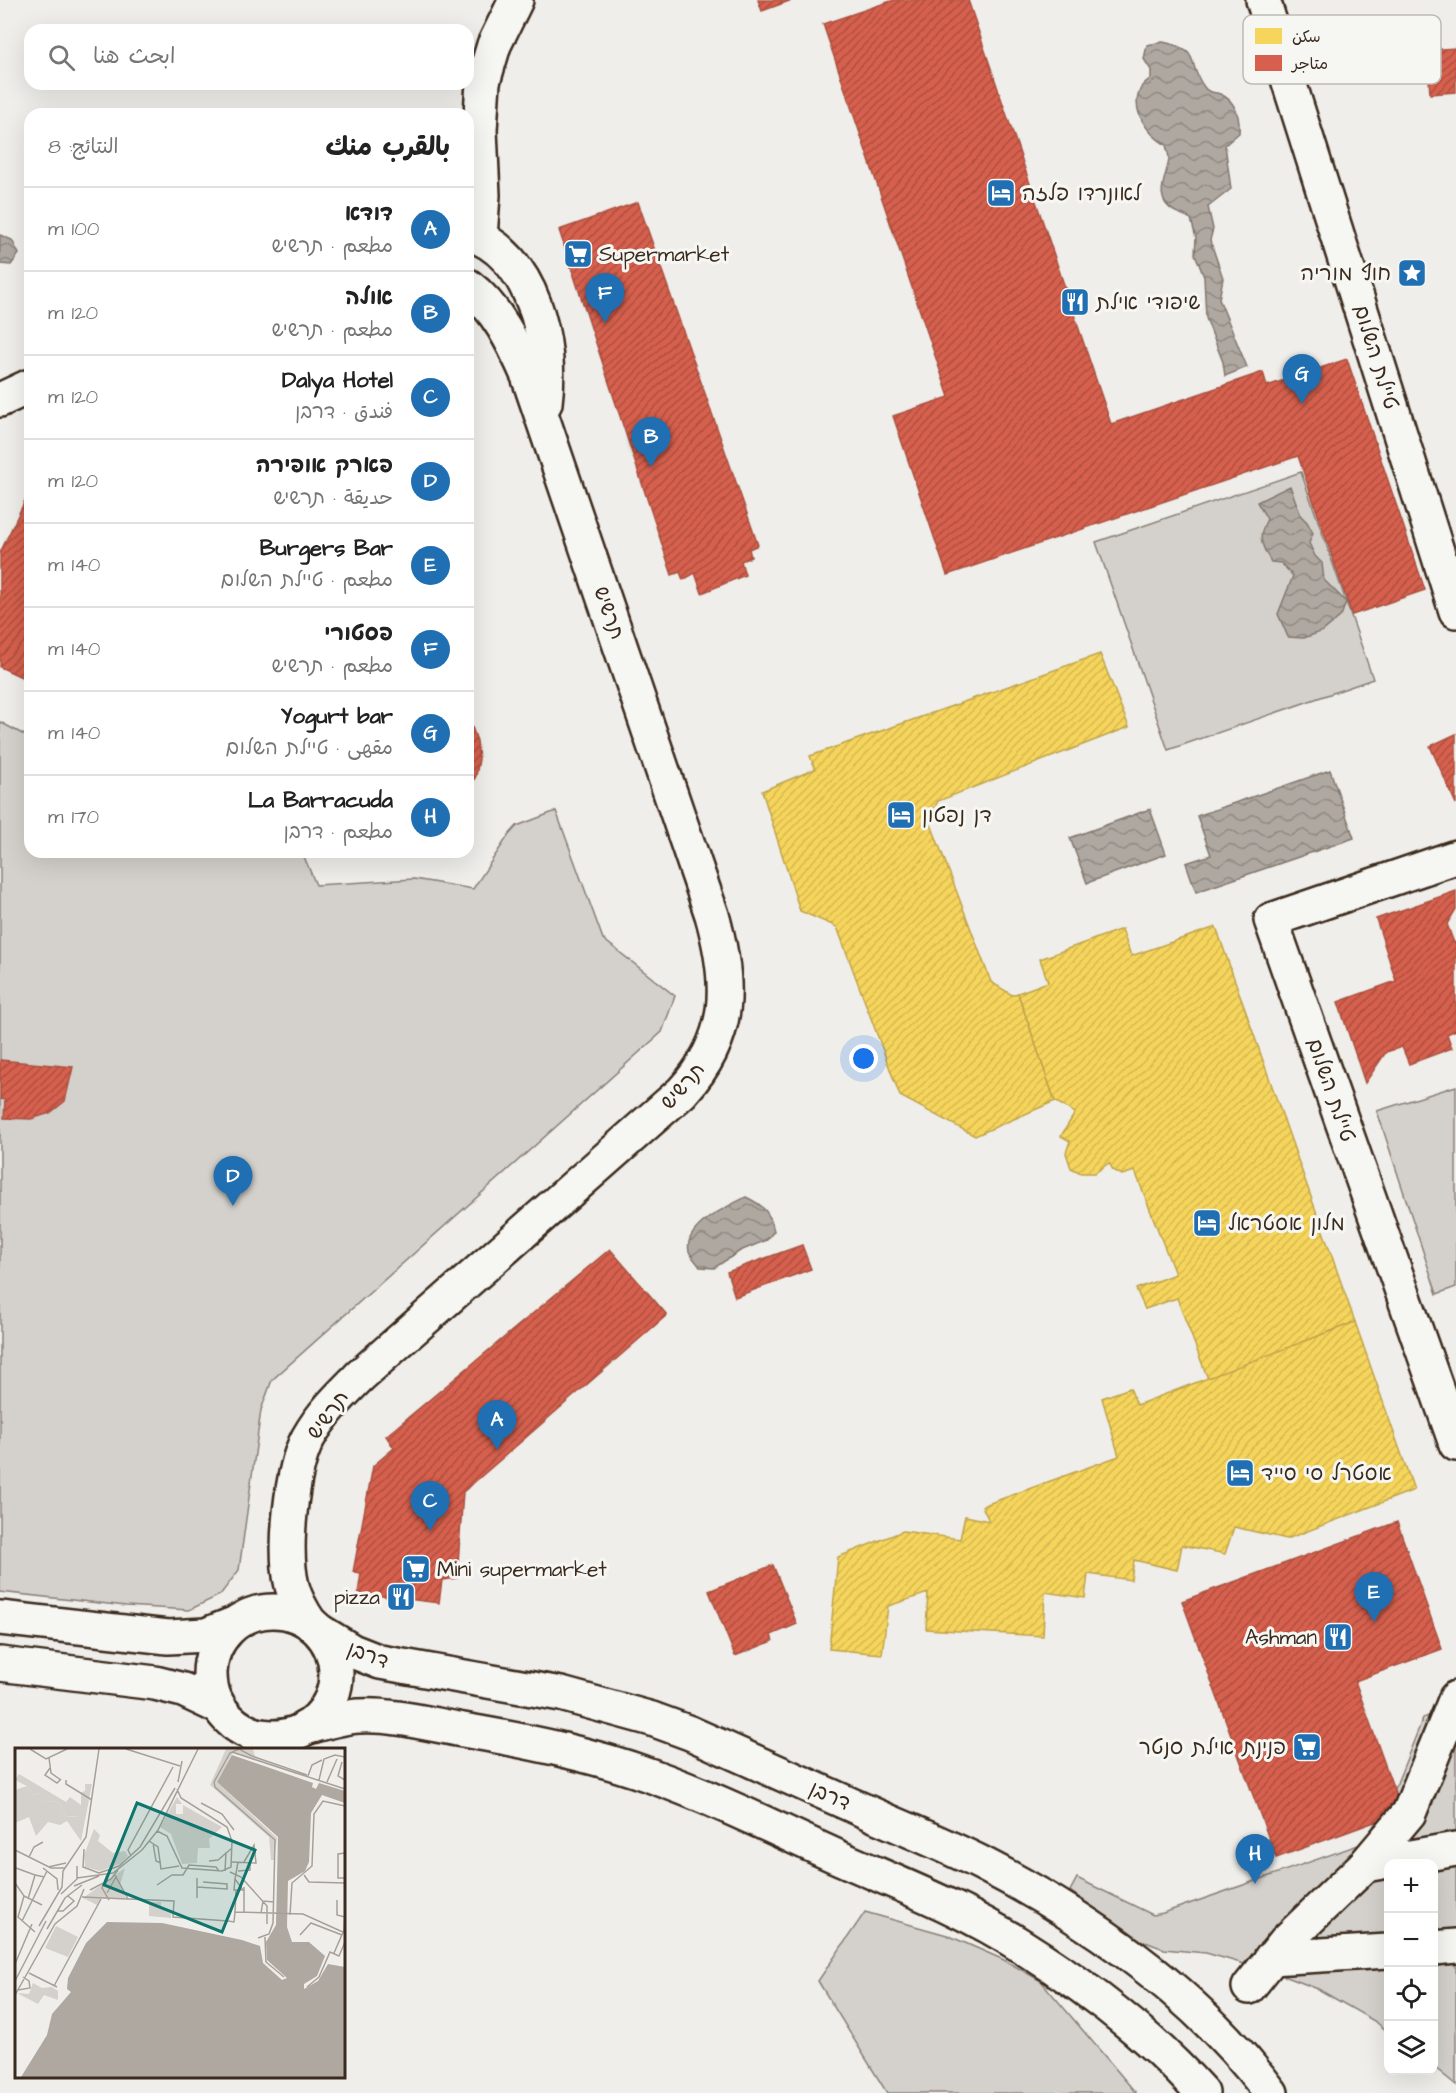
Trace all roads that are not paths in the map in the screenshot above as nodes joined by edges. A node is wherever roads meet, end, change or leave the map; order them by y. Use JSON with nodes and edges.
{"nodes":[{"id":1,"x":516,"y":0,"type":"edge"},
{"id":2,"x":1263,"y":0,"type":"edge"},
{"id":3,"x":1268,"y":15,"type":"edge"},
{"id":4,"x":1290,"y":84,"type":"edge"},
{"id":5,"x":474,"y":235,"type":"edge"},
{"id":6,"x":474,"y":292,"type":"edge"},
{"id":7,"x":24,"y":389,"type":"edge"},
{"id":8,"x":0,"y":400,"type":"edge"},
{"id":9,"x":543,"y":420,"type":"junction"},
{"id":10,"x":1456,"y":611,"type":"edge"},
{"id":11,"x":1456,"y":857,"type":"edge"},
{"id":12,"x":1456,"y":1444,"type":"edge"},
{"id":13,"x":0,"y":1618,"type":"edge"},
{"id":14,"x":231,"y":1625,"type":"junction"},
{"id":15,"x":315,"y":1627,"type":"junction"},
{"id":16,"x":0,"y":1664,"type":"edge"},
{"id":17,"x":1456,"y":1698,"type":"edge"},
{"id":18,"x":219,"y":1707,"type":"junction"},
{"id":19,"x":305,"y":1728,"type":"junction"},
{"id":20,"x":1456,"y":1849,"type":"edge"},
{"id":21,"x":1365,"y":1865,"type":"junction"},
{"id":22,"x":1456,"y":1946,"type":"edge"},
{"id":23,"x":1438,"y":1948,"type":"edge"},
{"id":24,"x":1384,"y":1951,"type":"edge"},
{"id":25,"x":1271,"y":1958,"type":"junction"},
{"id":26,"x":1249,"y":1987,"type":"dead end"},
{"id":27,"x":1202,"y":2093,"type":"edge"},
{"id":28,"x":1271,"y":2093,"type":"edge"}],
"edges":[{"from":1,"to":5,"type":"street"},
{"from":2,"to":3,"type":"street","name":"טיילת השלום"},
{"from":4,"to":10,"type":"street","name":"טיילת השלום"},
{"from":5,"to":9,"type":"street","name":"תרשיש"},
{"from":6,"to":9,"type":"street","name":"תרשיש"},
{"from":7,"to":8,"type":"street"},
{"from":9,"to":15,"type":"street","name":"תרשיש"},
{"from":11,"to":12,"type":"street","name":"טיילת השלום"},
{"from":13,"to":14,"type":"street"},
{"from":14,"to":15,"type":"street"},
{"from":14,"to":18,"type":"street"},
{"from":15,"to":19,"type":"street"},
{"from":15,"to":28,"type":"street","name":"דרבן"},
{"from":16,"to":18,"type":"street"},
{"from":17,"to":21,"type":"street"},
{"from":18,"to":19,"type":"street"},
{"from":19,"to":27,"type":"street"},
{"from":20,"to":21,"type":"street"},
{"from":21,"to":25,"type":"street"},
{"from":22,"to":23,"type":"street"},
{"from":24,"to":25,"type":"street"},
{"from":25,"to":26,"type":"street"}]}
